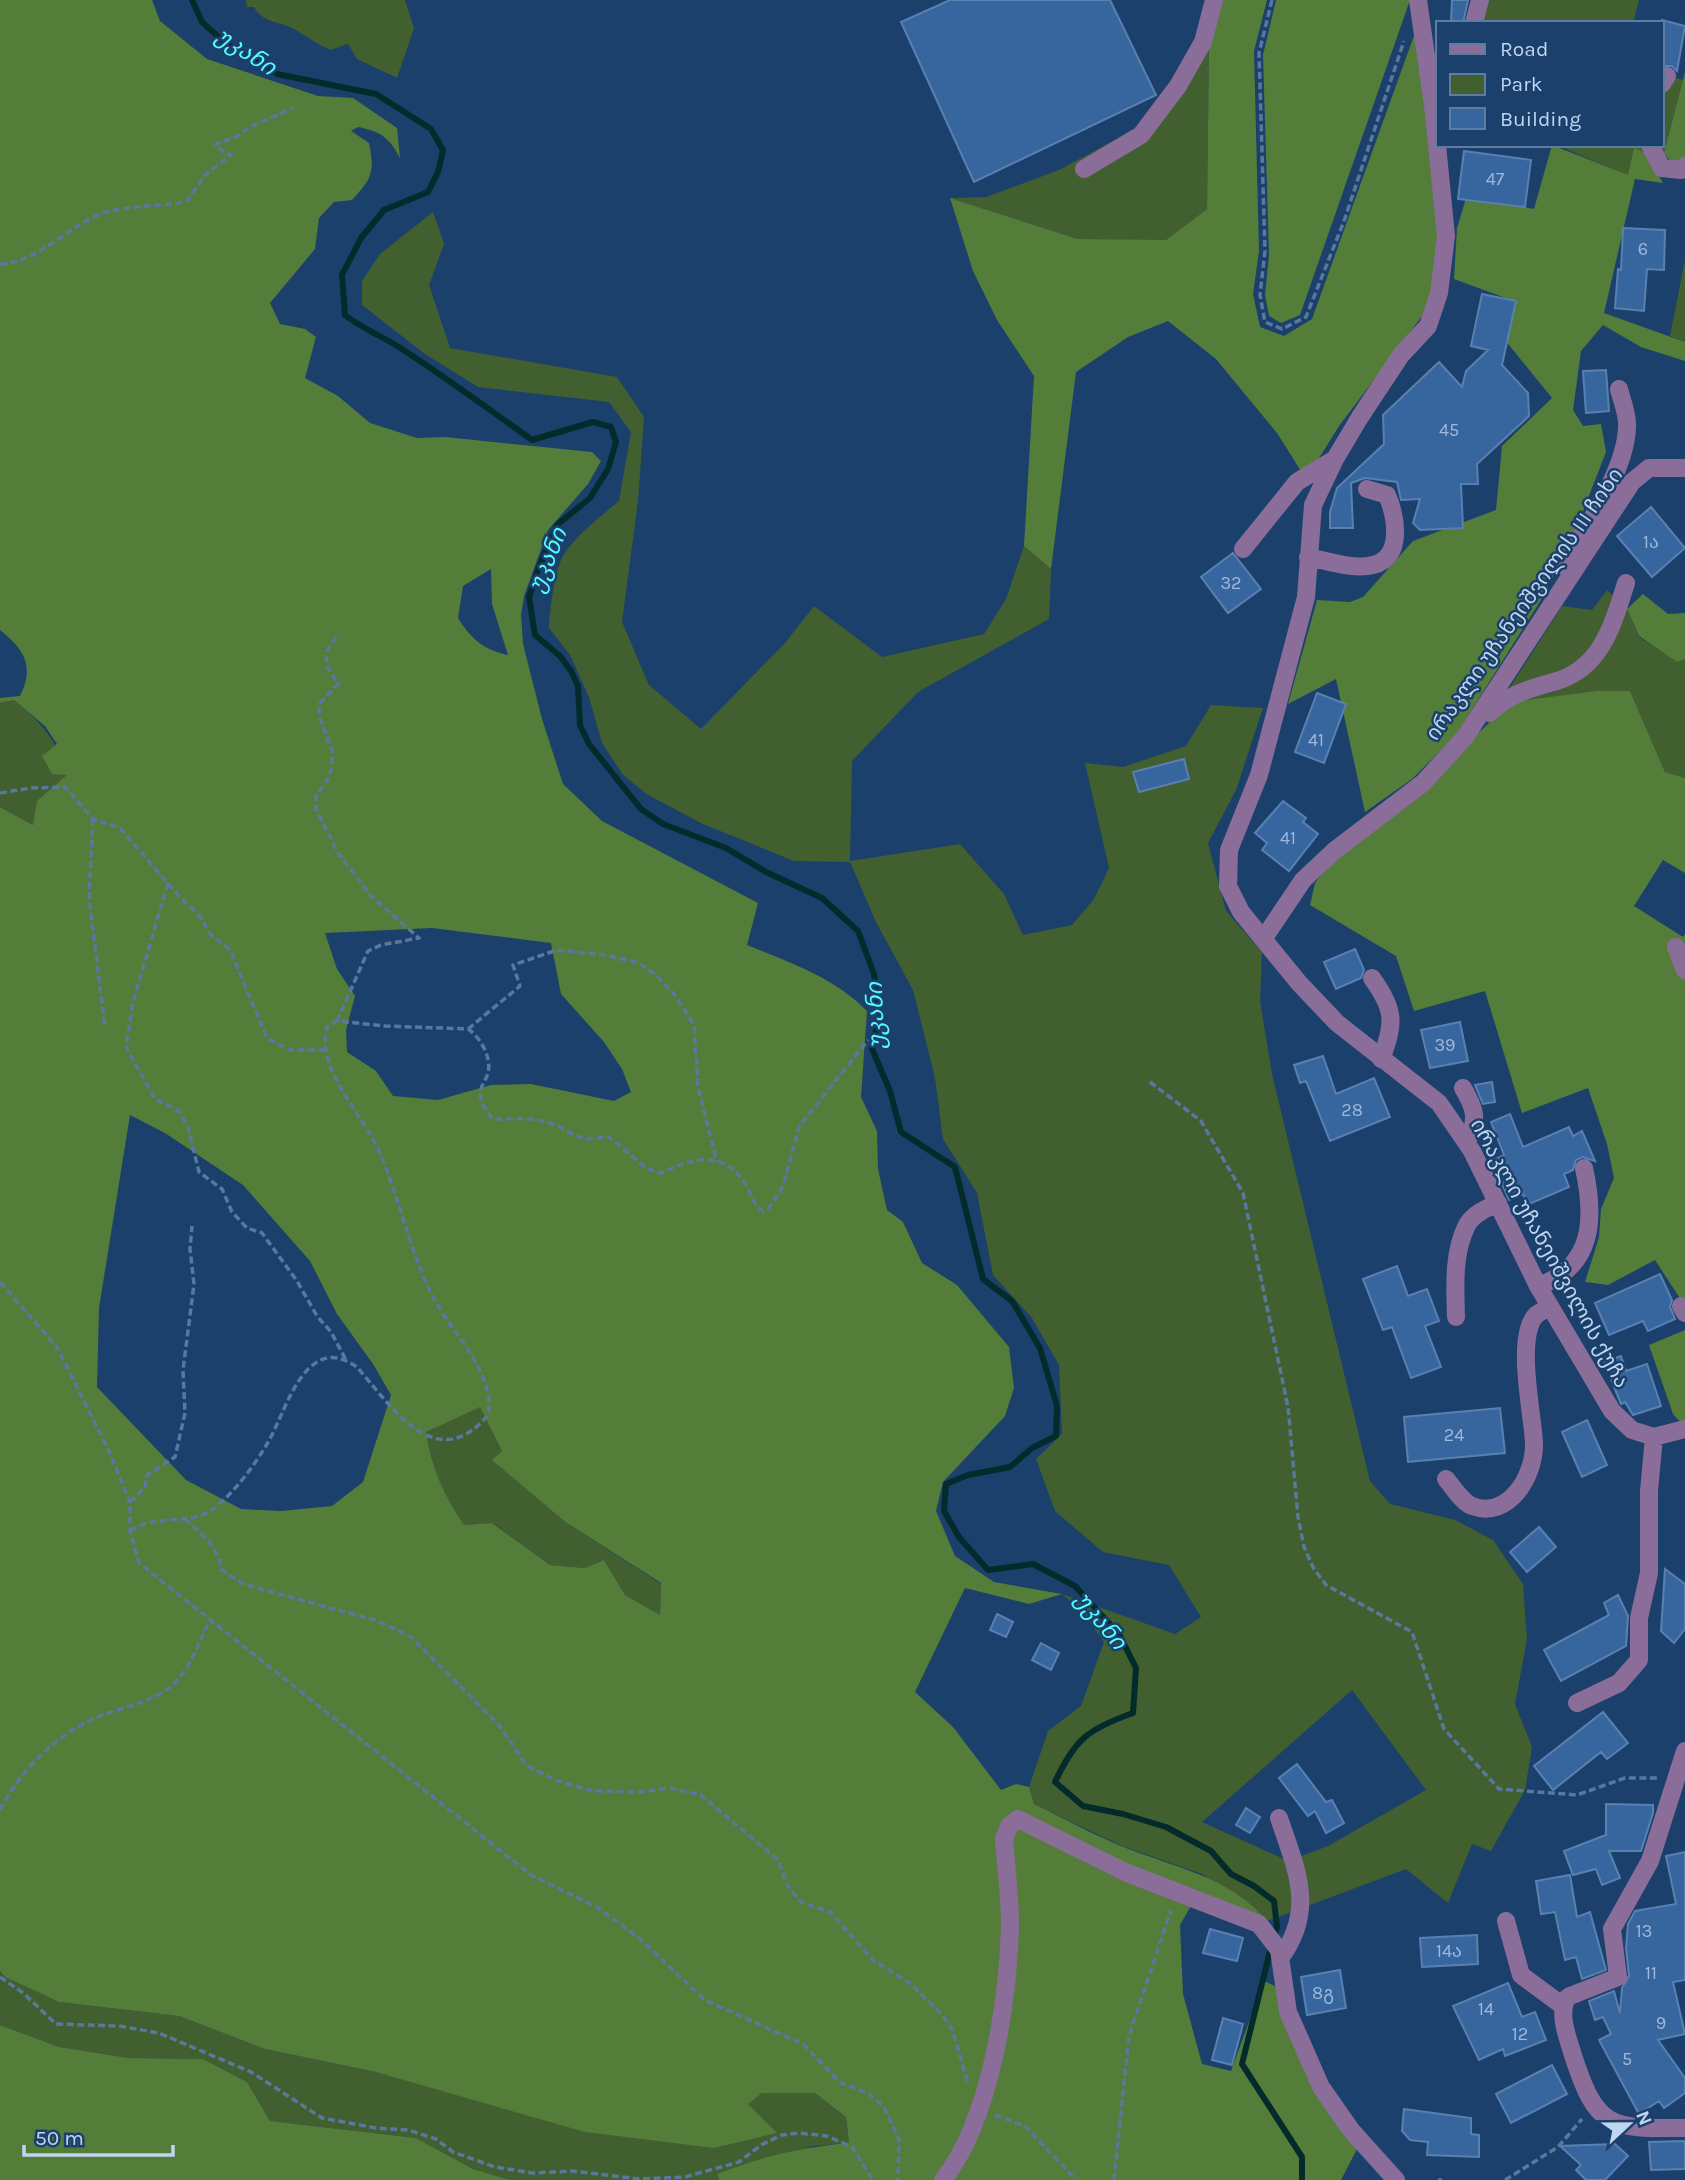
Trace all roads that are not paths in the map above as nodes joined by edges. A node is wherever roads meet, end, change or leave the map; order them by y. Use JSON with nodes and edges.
{"nodes":[{"id":1,"x":1214,"y":0,"type":"edge"},
{"id":2,"x":1418,"y":0,"type":"edge"},
{"id":3,"x":1480,"y":0,"type":"edge"},
{"id":4,"x":1475,"y":21,"type":"edge"},
{"id":5,"x":1432,"y":50,"type":"edge"},
{"id":6,"x":1436,"y":103,"type":"edge"},
{"id":7,"x":1439,"y":147,"type":"edge"},
{"id":8,"x":1651,"y":147,"type":"edge"},
{"id":9,"x":1685,"y":166,"type":"edge"},
{"id":10,"x":1084,"y":169,"type":"dead end"},
{"id":11,"x":1619,"y":390,"type":"dead end"},
{"id":12,"x":1335,"y":459,"type":"junction"},
{"id":13,"x":1685,"y":468,"type":"edge"},
{"id":14,"x":1367,"y":489,"type":"dead end"},
{"id":15,"x":1243,"y":549,"type":"dead end"},
{"id":16,"x":1308,"y":557,"type":"junction"},
{"id":17,"x":1626,"y":583,"type":"dead end"},
{"id":18,"x":1544,"y":617,"type":"junction"},
{"id":19,"x":1465,"y":737,"type":"junction"},
{"id":20,"x":1264,"y":938,"type":"junction"},
{"id":21,"x":1676,"y":947,"type":"dead end"},
{"id":22,"x":1685,"y":970,"type":"edge"},
{"id":23,"x":1372,"y":978,"type":"dead end"},
{"id":24,"x":1381,"y":1059,"type":"junction"},
{"id":25,"x":1463,"y":1088,"type":"dead end"},
{"id":26,"x":1467,"y":1142,"type":"junction"},
{"id":27,"x":1584,"y":1168,"type":"dead end"},
{"id":28,"x":1498,"y":1203,"type":"junction"},
{"id":29,"x":1538,"y":1286,"type":"junction"},
{"id":30,"x":1550,"y":1307,"type":"junction"},
{"id":31,"x":1456,"y":1317,"type":"dead end"},
{"id":32,"x":1685,"y":1430,"type":"edge"},
{"id":33,"x":1654,"y":1437,"type":"junction"},
{"id":34,"x":1446,"y":1479,"type":"dead end"},
{"id":35,"x":1577,"y":1703,"type":"dead end"},
{"id":36,"x":1685,"y":1751,"type":"edge"},
{"id":37,"x":1279,"y":1818,"type":"dead end"},
{"id":38,"x":1506,"y":1921,"type":"dead end"},
{"id":39,"x":1280,"y":1954,"type":"junction"},
{"id":40,"x":1563,"y":2006,"type":"junction"},
{"id":41,"x":1685,"y":2128,"type":"edge"},
{"id":42,"x":943,"y":2180,"type":"edge"},
{"id":43,"x":1395,"y":2180,"type":"edge"}],
"edges":[{"from":1,"to":10,"type":"street"},
{"from":2,"to":5,"type":"street","name":"ირაკლი უჩანეიშვილის ქუჩა"},
{"from":3,"to":4,"type":"street"},
{"from":5,"to":6,"type":"street","name":"ირაკლი უჩანეიშვილის ქუჩა"},
{"from":7,"to":12,"type":"street","name":"ირაკლი უჩანეიშვილის ქუჩა"},
{"from":8,"to":9,"type":"street"},
{"from":11,"to":18,"type":"street"},
{"from":12,"to":15,"type":"street"},
{"from":12,"to":16,"type":"street","name":"ირაკლი უჩანეიშვილის ქუჩა"},
{"from":13,"to":18,"type":"street","name":"ირაკლი უჩანეიშვილის III ჩიხი"},
{"from":14,"to":16,"type":"street"},
{"from":16,"to":20,"type":"street","name":"ირაკლი უჩანეიშვილის ქუჩა"},
{"from":17,"to":19,"type":"street"},
{"from":18,"to":19,"type":"street","name":"ირაკლი უჩანეიშვილის III ჩიხი"},
{"from":19,"to":20,"type":"street","name":"ირაკლი უჩანეიშვილის III ჩიხი"},
{"from":20,"to":24,"type":"street","name":"ირაკლი უჩანეიშვილის ქუჩა"},
{"from":21,"to":22,"type":"street"},
{"from":23,"to":24,"type":"street"},
{"from":24,"to":26,"type":"street","name":"ირაკლი უჩანეიშვილის ქუჩა"},
{"from":25,"to":26,"type":"street"},
{"from":26,"to":28,"type":"street","name":"ირაკლი უჩანეიშვილის ქუჩა"},
{"from":27,"to":29,"type":"street"},
{"from":28,"to":29,"type":"street","name":"ირაკლი უჩანეიშვილის ქუჩა"},
{"from":28,"to":31,"type":"street"},
{"from":29,"to":30,"type":"street","name":"ირაკლი უჩანეიშვილის ქუჩა"},
{"from":30,"to":33,"type":"street","name":"ირაკლი უჩანეიშვილის ქუჩა"},
{"from":30,"to":34,"type":"street"},
{"from":32,"to":33,"type":"street"},
{"from":33,"to":35,"type":"street"},
{"from":36,"to":40,"type":"street"},
{"from":37,"to":39,"type":"street"},
{"from":38,"to":40,"type":"street"},
{"from":39,"to":42,"type":"street"},
{"from":39,"to":43,"type":"street"},
{"from":40,"to":41,"type":"street"}]}
